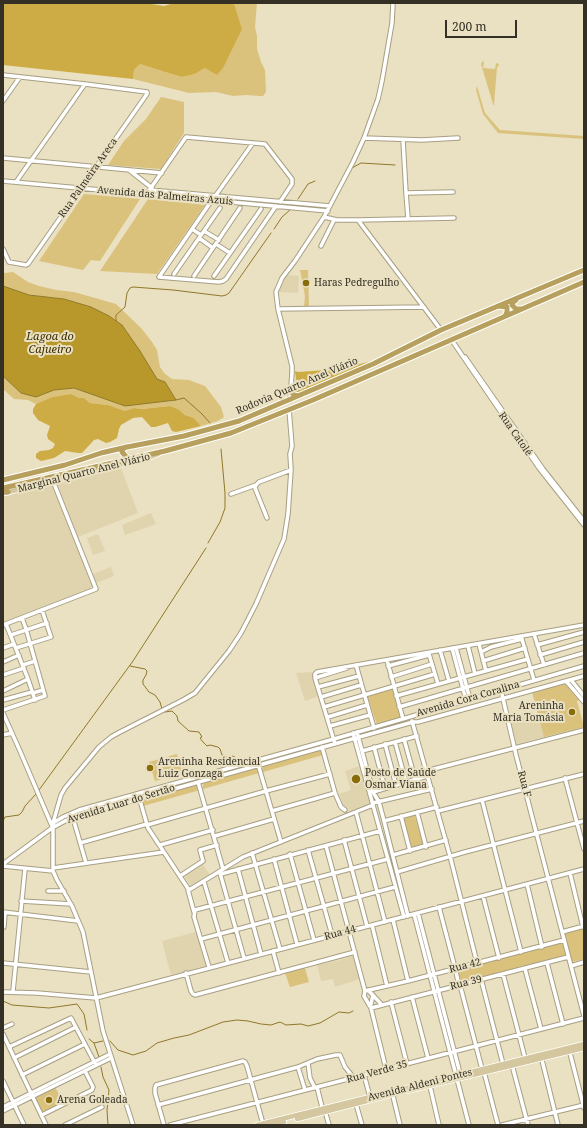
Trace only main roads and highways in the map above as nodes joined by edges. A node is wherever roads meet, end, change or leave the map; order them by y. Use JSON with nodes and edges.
{"nodes":[{"id":1,"x":584,"y":270,"type":"edge"},
{"id":2,"x":584,"y":282,"type":"edge"},
{"id":3,"x":526,"y":294,"type":"junction"},
{"id":4,"x":497,"y":306,"type":"junction"},
{"id":5,"x":522,"y":309,"type":"junction"},
{"id":6,"x":504,"y":316,"type":"junction"},
{"id":7,"x":290,"y":391,"type":"road end"},
{"id":8,"x":310,"y":391,"type":"junction"},
{"id":9,"x":298,"y":396,"type":"junction"},
{"id":10,"x":313,"y":400,"type":"junction"},
{"id":11,"x":264,"y":411,"type":"junction"},
{"id":12,"x":266,"y":419,"type":"junction"},
{"id":13,"x":127,"y":447,"type":"junction"},
{"id":14,"x":165,"y":451,"type":"junction"},
{"id":15,"x":128,"y":460,"type":"junction"},
{"id":16,"x":3,"y":480,"type":"edge"},
{"id":17,"x":3,"y":488,"type":"edge"},
{"id":18,"x":5,"y":492,"type":"edge"},
{"id":19,"x":584,"y":1044,"type":"edge"},
{"id":20,"x":584,"y":1048,"type":"edge"},
{"id":21,"x":569,"y":1049,"type":"junction"},
{"id":22,"x":541,"y":1056,"type":"junction"},
{"id":23,"x":483,"y":1071,"type":"junction"},
{"id":24,"x":459,"y":1077,"type":"junction"},
{"id":25,"x":392,"y":1093,"type":"junction"},
{"id":26,"x":324,"y":1111,"type":"junction"},
{"id":27,"x":257,"y":1125,"type":"edge"},
{"id":28,"x":272,"y":1125,"type":"edge"}],
"edges":[{"from":1,"to":3,"type":"highway","name":"Rodovia Quarto Anel Viário"},
{"from":2,"to":5,"type":"highway","name":"Rodovia Quarto Anel Viário"},
{"from":3,"to":4,"type":"highway","name":"Rodovia Quarto Anel Viário"},
{"from":3,"to":5,"type":"highway"},
{"from":4,"to":6,"type":"highway"},
{"from":4,"to":8,"type":"highway","name":"Rodovia Quarto Anel Viário"},
{"from":5,"to":6,"type":"highway","name":"Rodovia Quarto Anel Viário"},
{"from":6,"to":10,"type":"highway","name":"Rodovia Quarto Anel Viário"},
{"from":7,"to":9,"type":"highway"},
{"from":8,"to":9,"type":"highway","name":"Rodovia Quarto Anel Viário"},
{"from":8,"to":10,"type":"highway"},
{"from":9,"to":11,"type":"highway","name":"Rodovia Quarto Anel Viário"},
{"from":10,"to":12,"type":"highway","name":"Rodovia Quarto Anel Viário"},
{"from":11,"to":12,"type":"highway"},
{"from":11,"to":13,"type":"highway","name":"Rodovia Quarto Anel Viário"},
{"from":12,"to":14,"type":"highway","name":"Rodovia Quarto Anel Viário"},
{"from":13,"to":15,"type":"highway"},
{"from":13,"to":16,"type":"highway","name":"Rodovia Quarto Anel Viário"},
{"from":14,"to":15,"type":"highway","name":"Rodovia Quarto Anel Viário"},
{"from":14,"to":18,"type":"main road","name":"Marginal Quarto Anel Viário"},
{"from":15,"to":17,"type":"highway","name":"Rodovia Quarto Anel Viário"},
{"from":19,"to":21,"type":"main road","name":"Avenida Aldeni Pontes"},
{"from":20,"to":21,"type":"main road","name":"Avenida Aldeni Pontes"},
{"from":21,"to":22,"type":"main road","name":"Avenida Aldeni Pontes"},
{"from":22,"to":23,"type":"main road","name":"Avenida Aldeni Pontes"},
{"from":22,"to":23,"type":"main road","name":"Avenida Aldeni Pontes"},
{"from":23,"to":24,"type":"main road","name":"Avenida Aldeni Pontes"},
{"from":24,"to":25,"type":"main road","name":"Avenida Aldeni Pontes"},
{"from":24,"to":25,"type":"main road","name":"Avenida Aldeni Pontes"},
{"from":25,"to":26,"type":"main road","name":"Avenida Aldeni Pontes"},
{"from":25,"to":26,"type":"main road","name":"Avenida Aldeni Pontes"},
{"from":26,"to":27,"type":"main road","name":"Avenida Aldeni Pontes"},
{"from":26,"to":28,"type":"main road","name":"Avenida Aldeni Pontes"}]}
